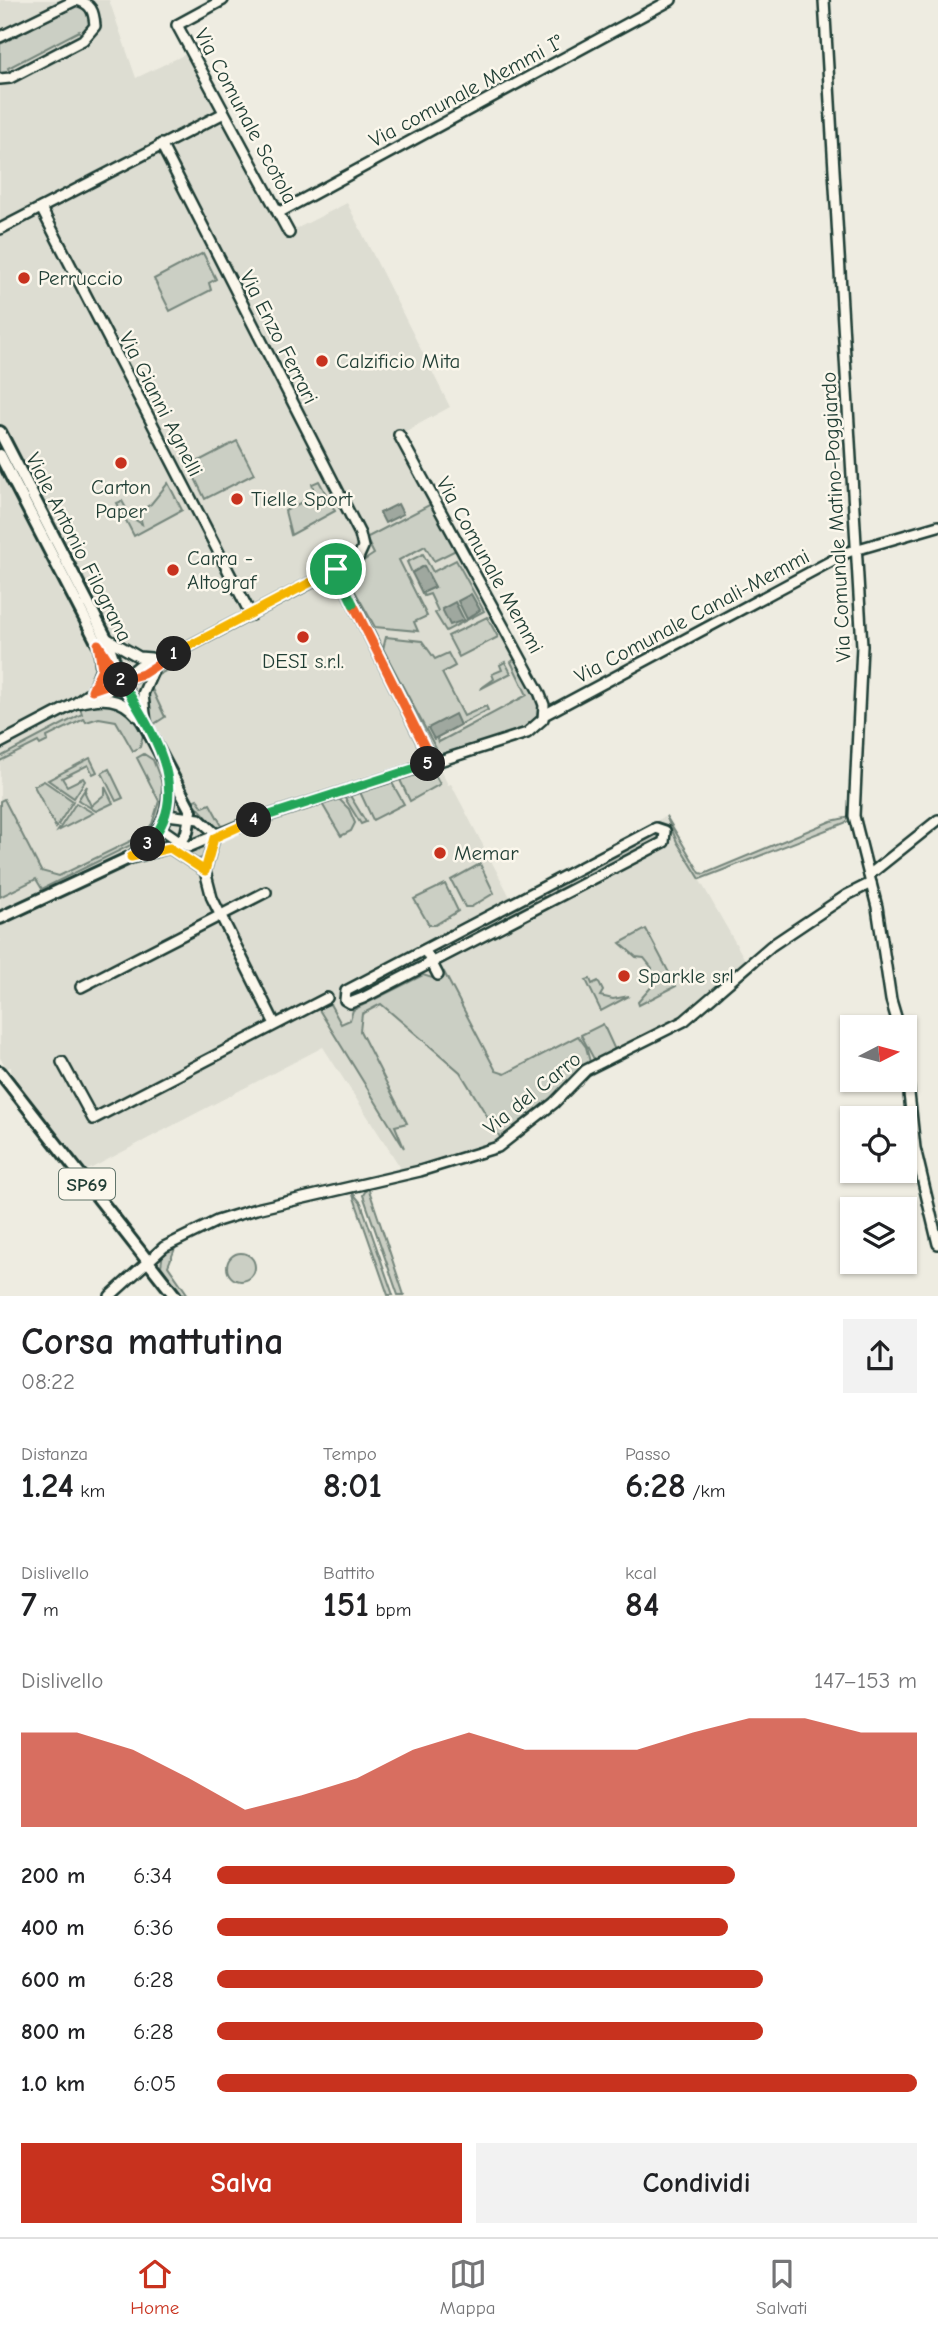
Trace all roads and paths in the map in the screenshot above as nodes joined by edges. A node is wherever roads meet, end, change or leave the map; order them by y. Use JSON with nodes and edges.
{"nodes":[{"id":1,"x":223,"y":0,"type":"edge"},
{"id":2,"x":671,"y":0,"type":"edge"},
{"id":3,"x":824,"y":0,"type":"edge"},
{"id":4,"x":0,"y":37,"type":"edge"},
{"id":5,"x":0,"y":79,"type":"edge"},
{"id":6,"x":224,"y":113,"type":"junction"},
{"id":7,"x":161,"y":144,"type":"junction"},
{"id":8,"x":41,"y":208,"type":"junction"},
{"id":9,"x":278,"y":214,"type":"junction"},
{"id":10,"x":0,"y":229,"type":"edge"},
{"id":11,"x":289,"y":233,"type":"dead end"},
{"id":12,"x":0,"y":432,"type":"edge"},
{"id":13,"x":399,"y":435,"type":"dead end"},
{"id":14,"x":0,"y":454,"type":"edge"},
{"id":15,"x":938,"y":526,"type":"edge"},
{"id":16,"x":856,"y":548,"type":"junction"},
{"id":17,"x":336,"y":569,"type":"junction"},
{"id":18,"x":251,"y":615,"type":"junction"},
{"id":19,"x":102,"y":641,"type":"junction"},
{"id":20,"x":158,"y":661,"type":"junction"},
{"id":21,"x":121,"y":680,"type":"junction"},
{"id":22,"x":92,"y":690,"type":"junction"},
{"id":23,"x":99,"y":698,"type":"junction"},
{"id":24,"x":76,"y":704,"type":"junction"},
{"id":25,"x":544,"y":715,"type":"junction"},
{"id":26,"x":147,"y":728,"type":"junction"},
{"id":27,"x":0,"y":743,"type":"edge"},
{"id":28,"x":433,"y":763,"type":"junction"},
{"id":29,"x":167,"y":766,"type":"junction"},
{"id":30,"x":190,"y":811,"type":"junction"},
{"id":31,"x":167,"y":815,"type":"junction"},
{"id":32,"x":938,"y":820,"type":"edge"},
{"id":33,"x":162,"y":829,"type":"junction"},
{"id":34,"x":216,"y":836,"type":"junction"},
{"id":35,"x":175,"y":846,"type":"junction"},
{"id":36,"x":131,"y":857,"type":"junction"},
{"id":37,"x":205,"y":871,"type":"junction"},
{"id":38,"x":870,"y":879,"type":"junction"},
{"id":39,"x":547,"y":887,"type":"junction"},
{"id":40,"x":266,"y":892,"type":"dead end"},
{"id":41,"x":553,"y":898,"type":"junction"},
{"id":42,"x":219,"y":915,"type":"junction"},
{"id":43,"x":0,"y":918,"type":"edge"},
{"id":44,"x":425,"y":950,"type":"junction"},
{"id":45,"x":431,"y":962,"type":"junction"},
{"id":46,"x":438,"y":975,"type":"dead end"},
{"id":47,"x":81,"y":987,"type":"dead end"},
{"id":48,"x":327,"y":998,"type":"dead end"},
{"id":49,"x":895,"y":1015,"type":"edge"},
{"id":50,"x":275,"y":1024,"type":"junction"},
{"id":51,"x":62,"y":1062,"type":"dead end"},
{"id":52,"x":0,"y":1072,"type":"edge"},
{"id":53,"x":909,"y":1092,"type":"edge"},
{"id":54,"x":938,"y":1244,"type":"edge"},
{"id":55,"x":147,"y":1260,"type":"junction"},
{"id":56,"x":110,"y":1296,"type":"edge"},
{"id":57,"x":175,"y":1296,"type":"edge"}],
"edges":[{"from":1,"to":6,"type":"street","name":"Via Comunale Scotola"},
{"from":2,"to":9,"type":"street","name":"Via comunale Memmi I°"},
{"from":3,"to":16,"type":"street","name":"Via Comunale Matino-Poggiardo"},
{"from":4,"to":5,"type":"street"},
{"from":6,"to":7,"type":"street"},
{"from":6,"to":9,"type":"street","name":"Via Comunale Scotola"},
{"from":7,"to":8,"type":"street"},
{"from":7,"to":17,"type":"street","name":"Via Enzo Ferrari"},
{"from":8,"to":10,"type":"street"},
{"from":8,"to":18,"type":"street","name":"Via Gianni Agnelli"},
{"from":9,"to":11,"type":"street","name":"Via Comunale Scotola"},
{"from":12,"to":19,"type":"main road","name":"Viale Antonio Filograna"},
{"from":13,"to":25,"type":"street","name":"Via Comunale Memmi"},
{"from":14,"to":19,"type":"main road","name":"Viale Antonio Filograna"},
{"from":15,"to":16,"type":"street","name":"Via Comunale Canali-Memmi"},
{"from":16,"to":25,"type":"street","name":"Via Comunale Canali-Memmi"},
{"from":16,"to":38,"type":"street","name":"Via Comunale Matino-Poggiardo"},
{"from":17,"to":18,"type":"street"},
{"from":17,"to":28,"type":"street"},
{"from":18,"to":20,"type":"street"},
{"from":19,"to":20,"type":"street"},
{"from":19,"to":21,"type":"main road","name":"Viale Antonio Filograna"},
{"from":19,"to":22,"type":"street"},
{"from":20,"to":21,"type":"street"},
{"from":20,"to":26,"type":"street"},
{"from":21,"to":22,"type":"street"},
{"from":21,"to":23,"type":"street"},
{"from":21,"to":26,"type":"main road","name":"Viale Antonio Filograna"},
{"from":22,"to":24,"type":"street"},
{"from":23,"to":24,"type":"street"},
{"from":23,"to":26,"type":"street"},
{"from":24,"to":27,"type":"street"},
{"from":25,"to":28,"type":"street","name":"Via Comunale Canali-Memmi"},
{"from":26,"to":29,"type":"main road","name":"Viale Antonio Filograna"},
{"from":28,"to":34,"type":"street","name":"Via Comunale Canali-Memmi"},
{"from":29,"to":30,"type":"main road","name":"Viale Antonio Filograna"},
{"from":29,"to":31,"type":"main road"},
{"from":30,"to":31,"type":"street"},
{"from":30,"to":34,"type":"street"},
{"from":30,"to":35,"type":"main road"},
{"from":31,"to":33,"type":"main road"},
{"from":32,"to":38,"type":"street","name":"Via del Carro"},
{"from":33,"to":35,"type":"street"},
{"from":33,"to":36,"type":"main road"},
{"from":34,"to":35,"type":"street","name":"Via Comunale Canali-Memmi"},
{"from":34,"to":37,"type":"street"},
{"from":35,"to":36,"type":"main road"},
{"from":35,"to":37,"type":"street"},
{"from":36,"to":43,"type":"main road"},
{"from":37,"to":42,"type":"street"},
{"from":38,"to":49,"type":"street","name":"Via Comunale Matino-Poggiardo"},
{"from":38,"to":55,"type":"street","name":"Via del Carro"},
{"from":39,"to":41,"type":"street"},
{"from":39,"to":41,"type":"street"},
{"from":39,"to":44,"type":"street"},
{"from":40,"to":42,"type":"street"},
{"from":41,"to":45,"type":"street"},
{"from":42,"to":47,"type":"street"},
{"from":42,"to":50,"type":"street"},
{"from":44,"to":45,"type":"street"},
{"from":44,"to":45,"type":"street"},
{"from":45,"to":46,"type":"street"},
{"from":48,"to":50,"type":"street"},
{"from":50,"to":51,"type":"street"},
{"from":52,"to":55,"type":"main road","number":"SP69"},
{"from":53,"to":54,"type":"street"},
{"from":55,"to":56,"type":"street","name":"Via del Carro"},
{"from":55,"to":57,"type":"main road","number":"SP69"}]}
